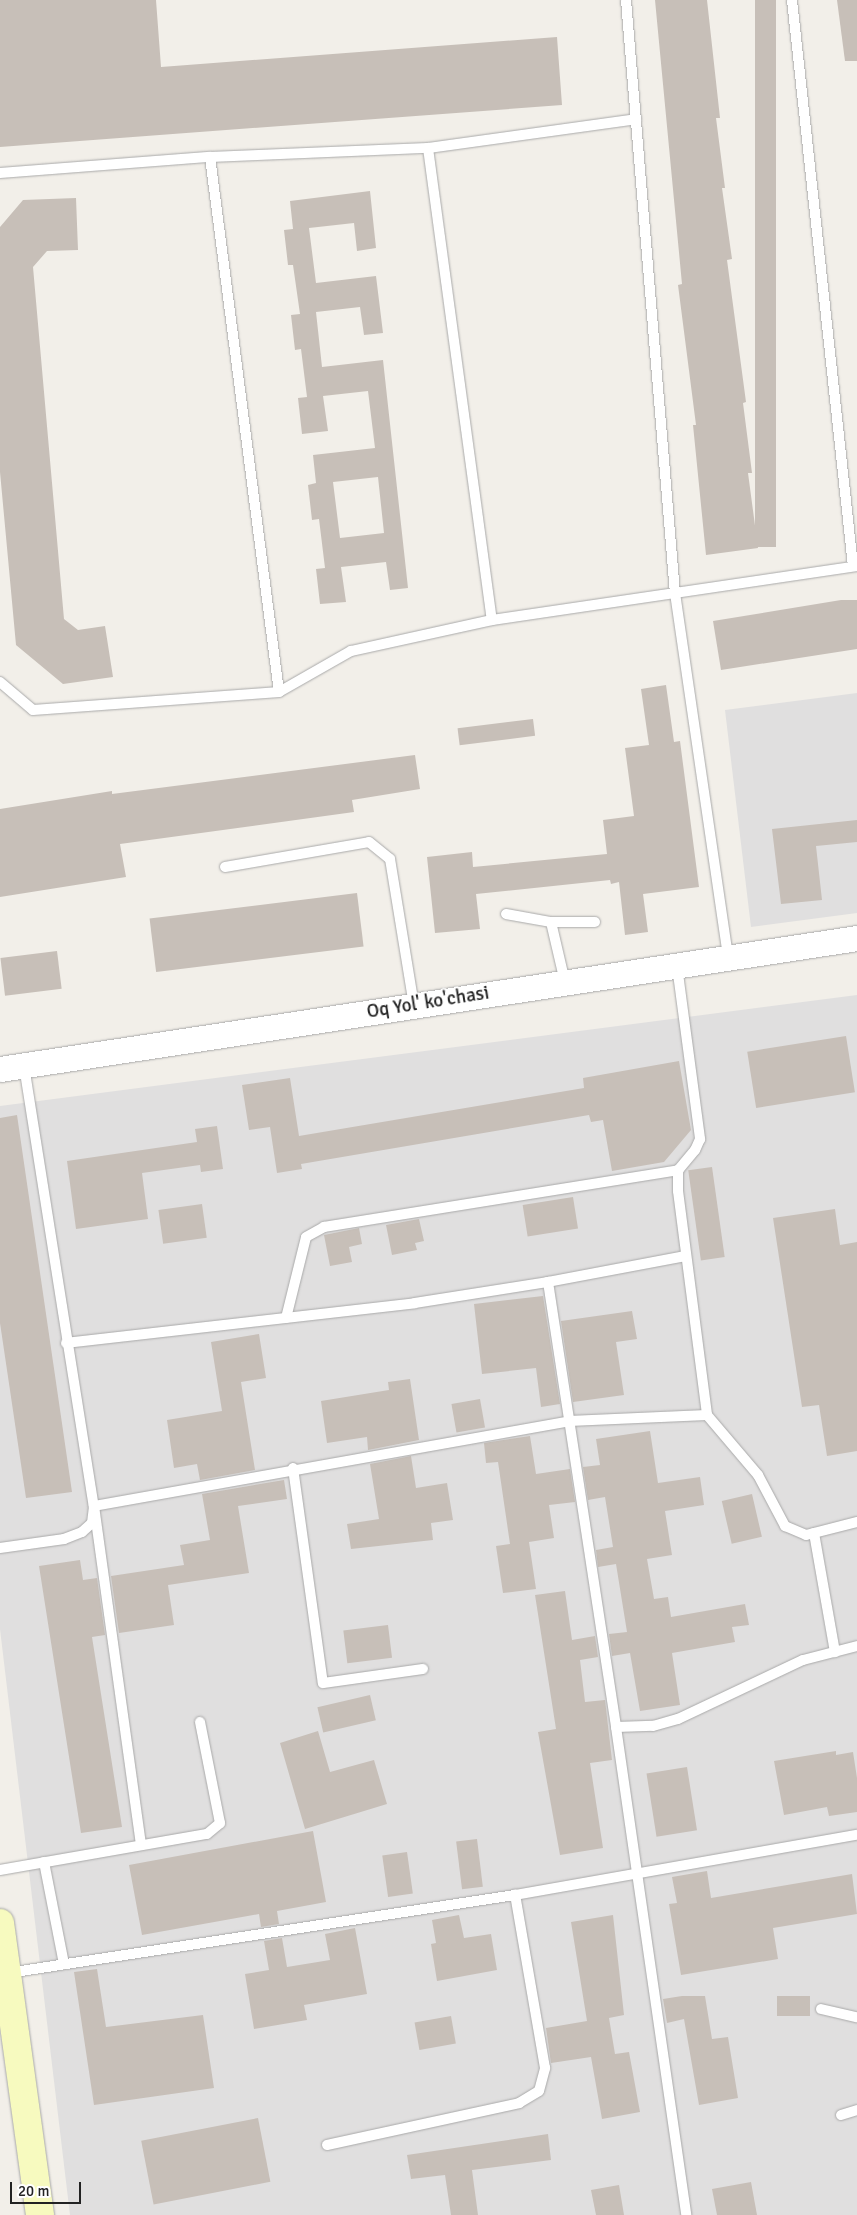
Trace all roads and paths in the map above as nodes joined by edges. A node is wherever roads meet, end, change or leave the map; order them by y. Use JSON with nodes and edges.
{"nodes":[{"id":1,"x":626,"y":0,"type":"edge"},
{"id":2,"x":792,"y":0,"type":"edge"},
{"id":3,"x":636,"y":119,"type":"junction"},
{"id":4,"x":428,"y":148,"type":"junction"},
{"id":5,"x":210,"y":157,"type":"junction"},
{"id":6,"x":0,"y":173,"type":"edge"},
{"id":7,"x":855,"y":566,"type":"edge"},
{"id":8,"x":675,"y":593,"type":"junction"},
{"id":9,"x":492,"y":620,"type":"junction"},
{"id":10,"x":0,"y":682,"type":"edge"},
{"id":11,"x":279,"y":692,"type":"junction"},
{"id":12,"x":225,"y":866,"type":"dead end"},
{"id":13,"x":506,"y":914,"type":"dead end"},
{"id":14,"x":551,"y":922,"type":"junction"},
{"id":15,"x":595,"y":922,"type":"dead end"},
{"id":16,"x":857,"y":938,"type":"edge"},
{"id":17,"x":728,"y":957,"type":"junction"},
{"id":18,"x":677,"y":965,"type":"junction"},
{"id":19,"x":565,"y":982,"type":"junction"},
{"id":20,"x":414,"y":1006,"type":"junction"},
{"id":21,"x":24,"y":1066,"type":"junction"},
{"id":22,"x":0,"y":1069,"type":"edge"},
{"id":23,"x":678,"y":1170,"type":"junction"},
{"id":24,"x":685,"y":1256,"type":"junction"},
{"id":25,"x":548,"y":1282,"type":"junction"},
{"id":26,"x":286,"y":1318,"type":"junction"},
{"id":27,"x":66,"y":1343,"type":"junction"},
{"id":28,"x":706,"y":1415,"type":"junction"},
{"id":29,"x":569,"y":1421,"type":"junction"},
{"id":30,"x":293,"y":1468,"type":"junction"},
{"id":31,"x":94,"y":1506,"type":"junction"},
{"id":32,"x":857,"y":1522,"type":"edge"},
{"id":33,"x":814,"y":1533,"type":"junction"},
{"id":34,"x":0,"y":1548,"type":"edge"},
{"id":35,"x":857,"y":1646,"type":"edge"},
{"id":36,"x":834,"y":1652,"type":"junction"},
{"id":37,"x":423,"y":1669,"type":"dead end"},
{"id":38,"x":200,"y":1722,"type":"dead end"},
{"id":39,"x":616,"y":1726,"type":"junction"},
{"id":40,"x":857,"y":1834,"type":"edge"},
{"id":41,"x":141,"y":1845,"type":"junction"},
{"id":42,"x":44,"y":1862,"type":"junction"},
{"id":43,"x":0,"y":1870,"type":"edge"},
{"id":44,"x":636,"y":1874,"type":"junction"},
{"id":45,"x":515,"y":1895,"type":"junction"},
{"id":46,"x":0,"y":1923,"type":"edge"},
{"id":47,"x":64,"y":1964,"type":"junction"},
{"id":48,"x":7,"y":1973,"type":"junction"},
{"id":49,"x":821,"y":2009,"type":"dead end"},
{"id":50,"x":857,"y":2017,"type":"edge"},
{"id":51,"x":857,"y":2110,"type":"edge"},
{"id":52,"x":841,"y":2115,"type":"dead end"},
{"id":53,"x":327,"y":2145,"type":"dead end"},
{"id":54,"x":40,"y":2215,"type":"edge"},
{"id":55,"x":686,"y":2215,"type":"edge"}],
"edges":[{"from":1,"to":3,"type":"lane"},
{"from":2,"to":7,"type":"lane"},
{"from":3,"to":4,"type":"lane"},
{"from":3,"to":8,"type":"lane"},
{"from":4,"to":5,"type":"lane"},
{"from":4,"to":9,"type":"lane"},
{"from":5,"to":6,"type":"lane"},
{"from":5,"to":11,"type":"lane"},
{"from":7,"to":8,"type":"lane"},
{"from":8,"to":9,"type":"lane"},
{"from":8,"to":17,"type":"lane"},
{"from":9,"to":11,"type":"lane"},
{"from":10,"to":11,"type":"lane"},
{"from":12,"to":20,"type":"lane"},
{"from":13,"to":14,"type":"lane"},
{"from":14,"to":15,"type":"lane"},
{"from":14,"to":19,"type":"lane"},
{"from":16,"to":17,"type":"street","name":"Oq Yol' ko'chasi"},
{"from":17,"to":18,"type":"street","name":"Oq Yol' ko'chasi"},
{"from":18,"to":19,"type":"street","name":"Oq Yol' ko'chasi"},
{"from":18,"to":23,"type":"lane"},
{"from":19,"to":20,"type":"street","name":"Oq Yol' ko'chasi"},
{"from":20,"to":21,"type":"street","name":"Oq Yol' ko'chasi"},
{"from":21,"to":22,"type":"street","name":"Oq Yol' ko'chasi"},
{"from":21,"to":27,"type":"lane"},
{"from":23,"to":24,"type":"lane"},
{"from":23,"to":26,"type":"lane"},
{"from":24,"to":25,"type":"lane"},
{"from":24,"to":28,"type":"lane"},
{"from":25,"to":26,"type":"lane"},
{"from":25,"to":29,"type":"lane"},
{"from":26,"to":27,"type":"lane"},
{"from":27,"to":31,"type":"lane"},
{"from":28,"to":29,"type":"lane"},
{"from":28,"to":33,"type":"lane"},
{"from":29,"to":30,"type":"lane"},
{"from":29,"to":39,"type":"lane"},
{"from":30,"to":31,"type":"lane"},
{"from":30,"to":37,"type":"lane"},
{"from":31,"to":34,"type":"lane"},
{"from":31,"to":41,"type":"lane"},
{"from":32,"to":33,"type":"lane"},
{"from":33,"to":36,"type":"lane"},
{"from":35,"to":36,"type":"lane"},
{"from":36,"to":39,"type":"lane"},
{"from":38,"to":41,"type":"lane"},
{"from":39,"to":44,"type":"lane"},
{"from":40,"to":44,"type":"lane"},
{"from":41,"to":42,"type":"lane"},
{"from":42,"to":43,"type":"lane"},
{"from":42,"to":47,"type":"lane"},
{"from":44,"to":45,"type":"lane"},
{"from":44,"to":55,"type":"lane"},
{"from":45,"to":47,"type":"lane"},
{"from":45,"to":53,"type":"lane"},
{"from":46,"to":48,"type":"main road"},
{"from":47,"to":48,"type":"lane"},
{"from":48,"to":54,"type":"main road"},
{"from":49,"to":50,"type":"lane"},
{"from":51,"to":52,"type":"lane"}]}
